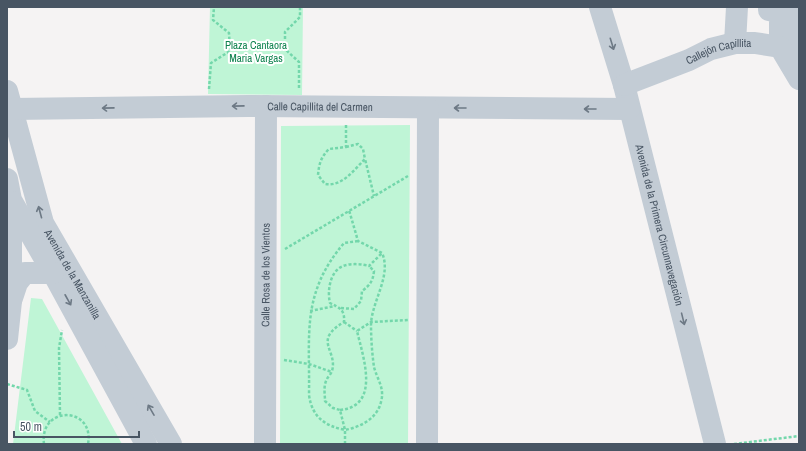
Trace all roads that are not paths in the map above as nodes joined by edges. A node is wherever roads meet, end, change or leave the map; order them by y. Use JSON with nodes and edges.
{"nodes":[{"id":1,"x":600,"y":7,"type":"edge"},
{"id":2,"x":737,"y":7,"type":"edge"},
{"id":3,"x":769,"y":7,"type":"edge"},
{"id":4,"x":797,"y":7,"type":"edge"},
{"id":5,"x":735,"y":43,"type":"junction"},
{"id":6,"x":780,"y":47,"type":"junction"},
{"id":7,"x":795,"y":72,"type":"edge"},
{"id":8,"x":624,"y":85,"type":"junction"},
{"id":9,"x":9,"y":100,"type":"edge"},
{"id":10,"x":266,"y":106,"type":"junction"},
{"id":11,"x":428,"y":108,"type":"junction"},
{"id":12,"x":629,"y":109,"type":"junction"},
{"id":13,"x":9,"y":189,"type":"edge"},
{"id":14,"x":53,"y":273,"type":"junction"},
{"id":15,"x":11,"y":301,"type":"junction"},
{"id":16,"x":7,"y":339,"type":"edge"},
{"id":17,"x":146,"y":444,"type":"edge"},
{"id":18,"x":171,"y":444,"type":"edge"},
{"id":19,"x":265,"y":444,"type":"edge"},
{"id":20,"x":427,"y":444,"type":"edge"},
{"id":21,"x":715,"y":444,"type":"edge"}],
"edges":[{"from":1,"to":8,"type":"street","name":"Avenida de la Primera Circunnavegación","one_way":true},
{"from":2,"to":5,"type":"street"},
{"from":3,"to":6,"type":"street"},
{"from":4,"to":7,"type":"street"},
{"from":5,"to":6,"type":"street","name":"Callejón Capillita"},
{"from":5,"to":8,"type":"street","name":"Callejón Capillita"},
{"from":6,"to":7,"type":"street"},
{"from":8,"to":12,"type":"street","name":"Avenida de la Primera Circunnavegación"},
{"from":10,"to":9,"type":"street","name":"Calle Capillita del Carmen","one_way":true},
{"from":18,"to":9,"type":"street","name":"Avenida de la Manzanilla","one_way":true},
{"from":10,"to":11,"type":"street","name":"Calle Capillita del Carmen"},
{"from":10,"to":19,"type":"street","name":"Calle Rosa de los Vientos"},
{"from":12,"to":11,"type":"street","name":"Calle Capillita del Carmen","one_way":true},
{"from":11,"to":20,"type":"street"},
{"from":12,"to":21,"type":"street","name":"Avenida de la Primera Circunnavegación","one_way":true},
{"from":13,"to":14,"type":"street","name":"Avenida de la Manzanilla"},
{"from":13,"to":15,"type":"street"},
{"from":14,"to":15,"type":"street"},
{"from":14,"to":17,"type":"street","name":"Avenida de la Manzanilla","one_way":true},
{"from":15,"to":16,"type":"street"}]}
